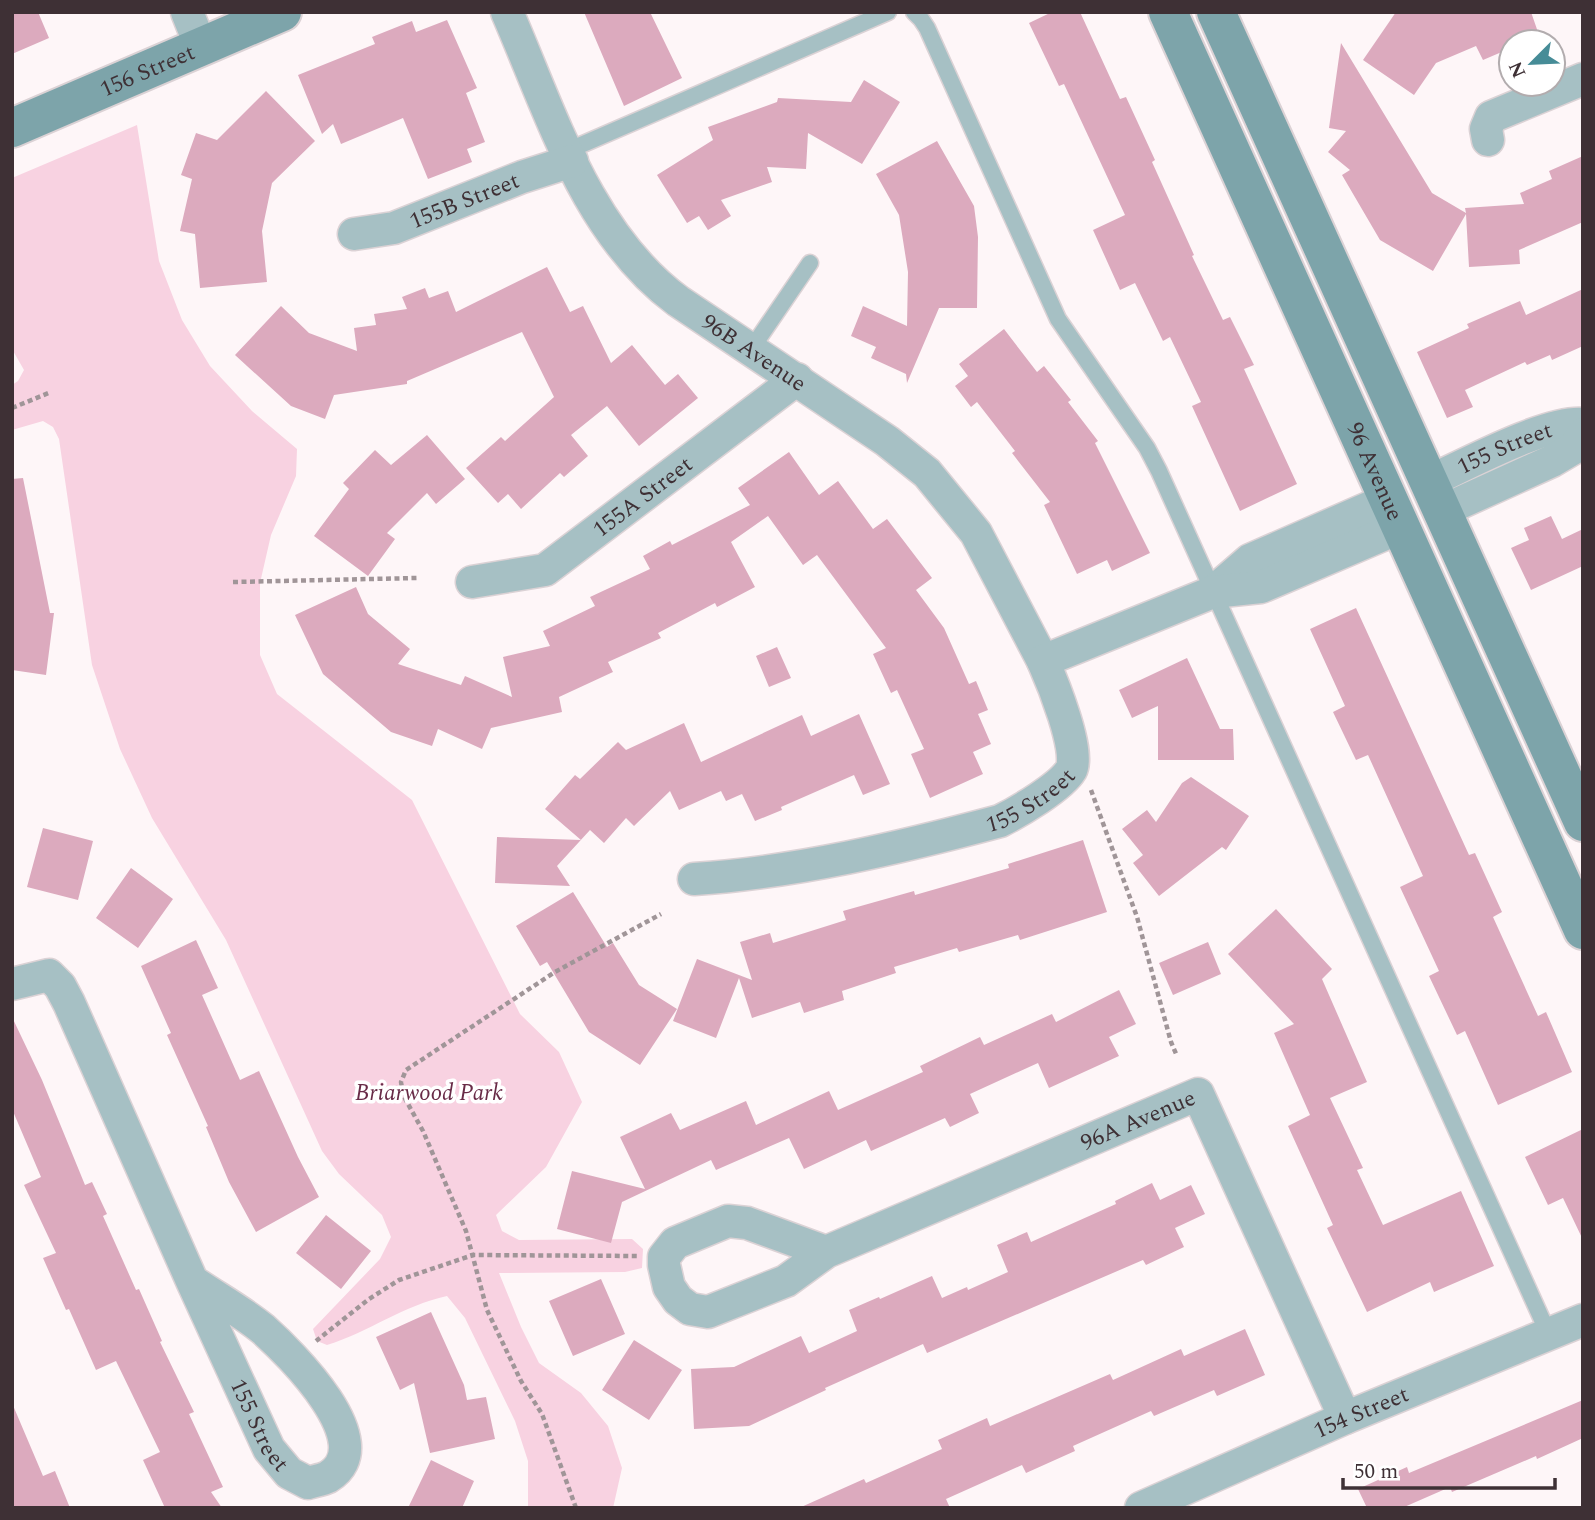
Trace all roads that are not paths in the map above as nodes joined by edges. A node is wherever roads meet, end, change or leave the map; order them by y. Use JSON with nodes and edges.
{"nodes":[{"id":1,"x":187,"y":12,"type":"edge"},
{"id":2,"x":282,"y":12,"type":"edge"},
{"id":3,"x":507,"y":12,"type":"edge"},
{"id":4,"x":888,"y":12,"type":"edge"},
{"id":5,"x":914,"y":12,"type":"edge"},
{"id":6,"x":1168,"y":12,"type":"edge"},
{"id":7,"x":1216,"y":12,"type":"edge"},
{"id":8,"x":201,"y":47,"type":"junction"},
{"id":9,"x":1583,"y":79,"type":"edge"},
{"id":10,"x":12,"y":128,"type":"edge"},
{"id":11,"x":1488,"y":140,"type":"dead end"},
{"id":12,"x":569,"y":156,"type":"junction"},
{"id":13,"x":354,"y":234,"type":"dead end"},
{"id":14,"x":810,"y":263,"type":"dead end"},
{"id":15,"x":751,"y":348,"type":"junction"},
{"id":16,"x":797,"y":379,"type":"junction"},
{"id":17,"x":1583,"y":424,"type":"edge"},
{"id":18,"x":1583,"y":434,"type":"edge"},
{"id":19,"x":1441,"y":507,"type":"junction"},
{"id":20,"x":1393,"y":514,"type":"junction"},
{"id":21,"x":472,"y":582,"type":"dead end"},
{"id":22,"x":1213,"y":592,"type":"junction"},
{"id":23,"x":1043,"y":661,"type":"junction"},
{"id":24,"x":1583,"y":822,"type":"edge"},
{"id":25,"x":694,"y":879,"type":"dead end"},
{"id":26,"x":1583,"y":930,"type":"edge"},
{"id":27,"x":12,"y":984,"type":"edge"},
{"id":28,"x":826,"y":1252,"type":"dead end"},
{"id":29,"x":191,"y":1281,"type":"junction"},
{"id":30,"x":1583,"y":1320,"type":"edge"},
{"id":31,"x":1549,"y":1335,"type":"junction"},
{"id":32,"x":1345,"y":1418,"type":"junction"},
{"id":33,"x":1141,"y":1508,"type":"edge"}],
"edges":[{"from":1,"to":8,"type":"street"},
{"from":2,"to":8,"type":"main road","name":"156 Street"},
{"from":3,"to":12,"type":"street","name":"96B Avenue"},
{"from":4,"to":12,"type":"lane"},
{"from":5,"to":22,"type":"lane"},
{"from":6,"to":20,"type":"main road","name":"96 Avenue"},
{"from":7,"to":19,"type":"main road","name":"96 Avenue"},
{"from":8,"to":10,"type":"main road","name":"156 Street"},
{"from":9,"to":11,"type":"street"},
{"from":12,"to":13,"type":"street","name":"155B Street"},
{"from":12,"to":15,"type":"street","name":"96B Avenue"},
{"from":14,"to":15,"type":"lane"},
{"from":15,"to":16,"type":"street","name":"96B Avenue"},
{"from":16,"to":21,"type":"street","name":"155A Street"},
{"from":16,"to":23,"type":"street","name":"96B Avenue"},
{"from":17,"to":19,"type":"street","name":"155 Street"},
{"from":18,"to":19,"type":"street","name":"155 Street"},
{"from":19,"to":20,"type":"main road"},
{"from":19,"to":24,"type":"main road","name":"96 Avenue"},
{"from":20,"to":22,"type":"street"},
{"from":20,"to":26,"type":"main road","name":"96 Avenue"},
{"from":22,"to":23,"type":"street"},
{"from":22,"to":31,"type":"lane"},
{"from":23,"to":25,"type":"street","name":"155 Street"},
{"from":27,"to":29,"type":"street","name":"155 Street"},
{"from":28,"to":32,"type":"street","name":"96A Avenue"},
{"from":29,"to":29,"type":"street","name":"155 Street"},
{"from":30,"to":31,"type":"street","name":"154 Street"},
{"from":31,"to":32,"type":"street","name":"154 Street"},
{"from":32,"to":33,"type":"street","name":"154 Street"}]}
